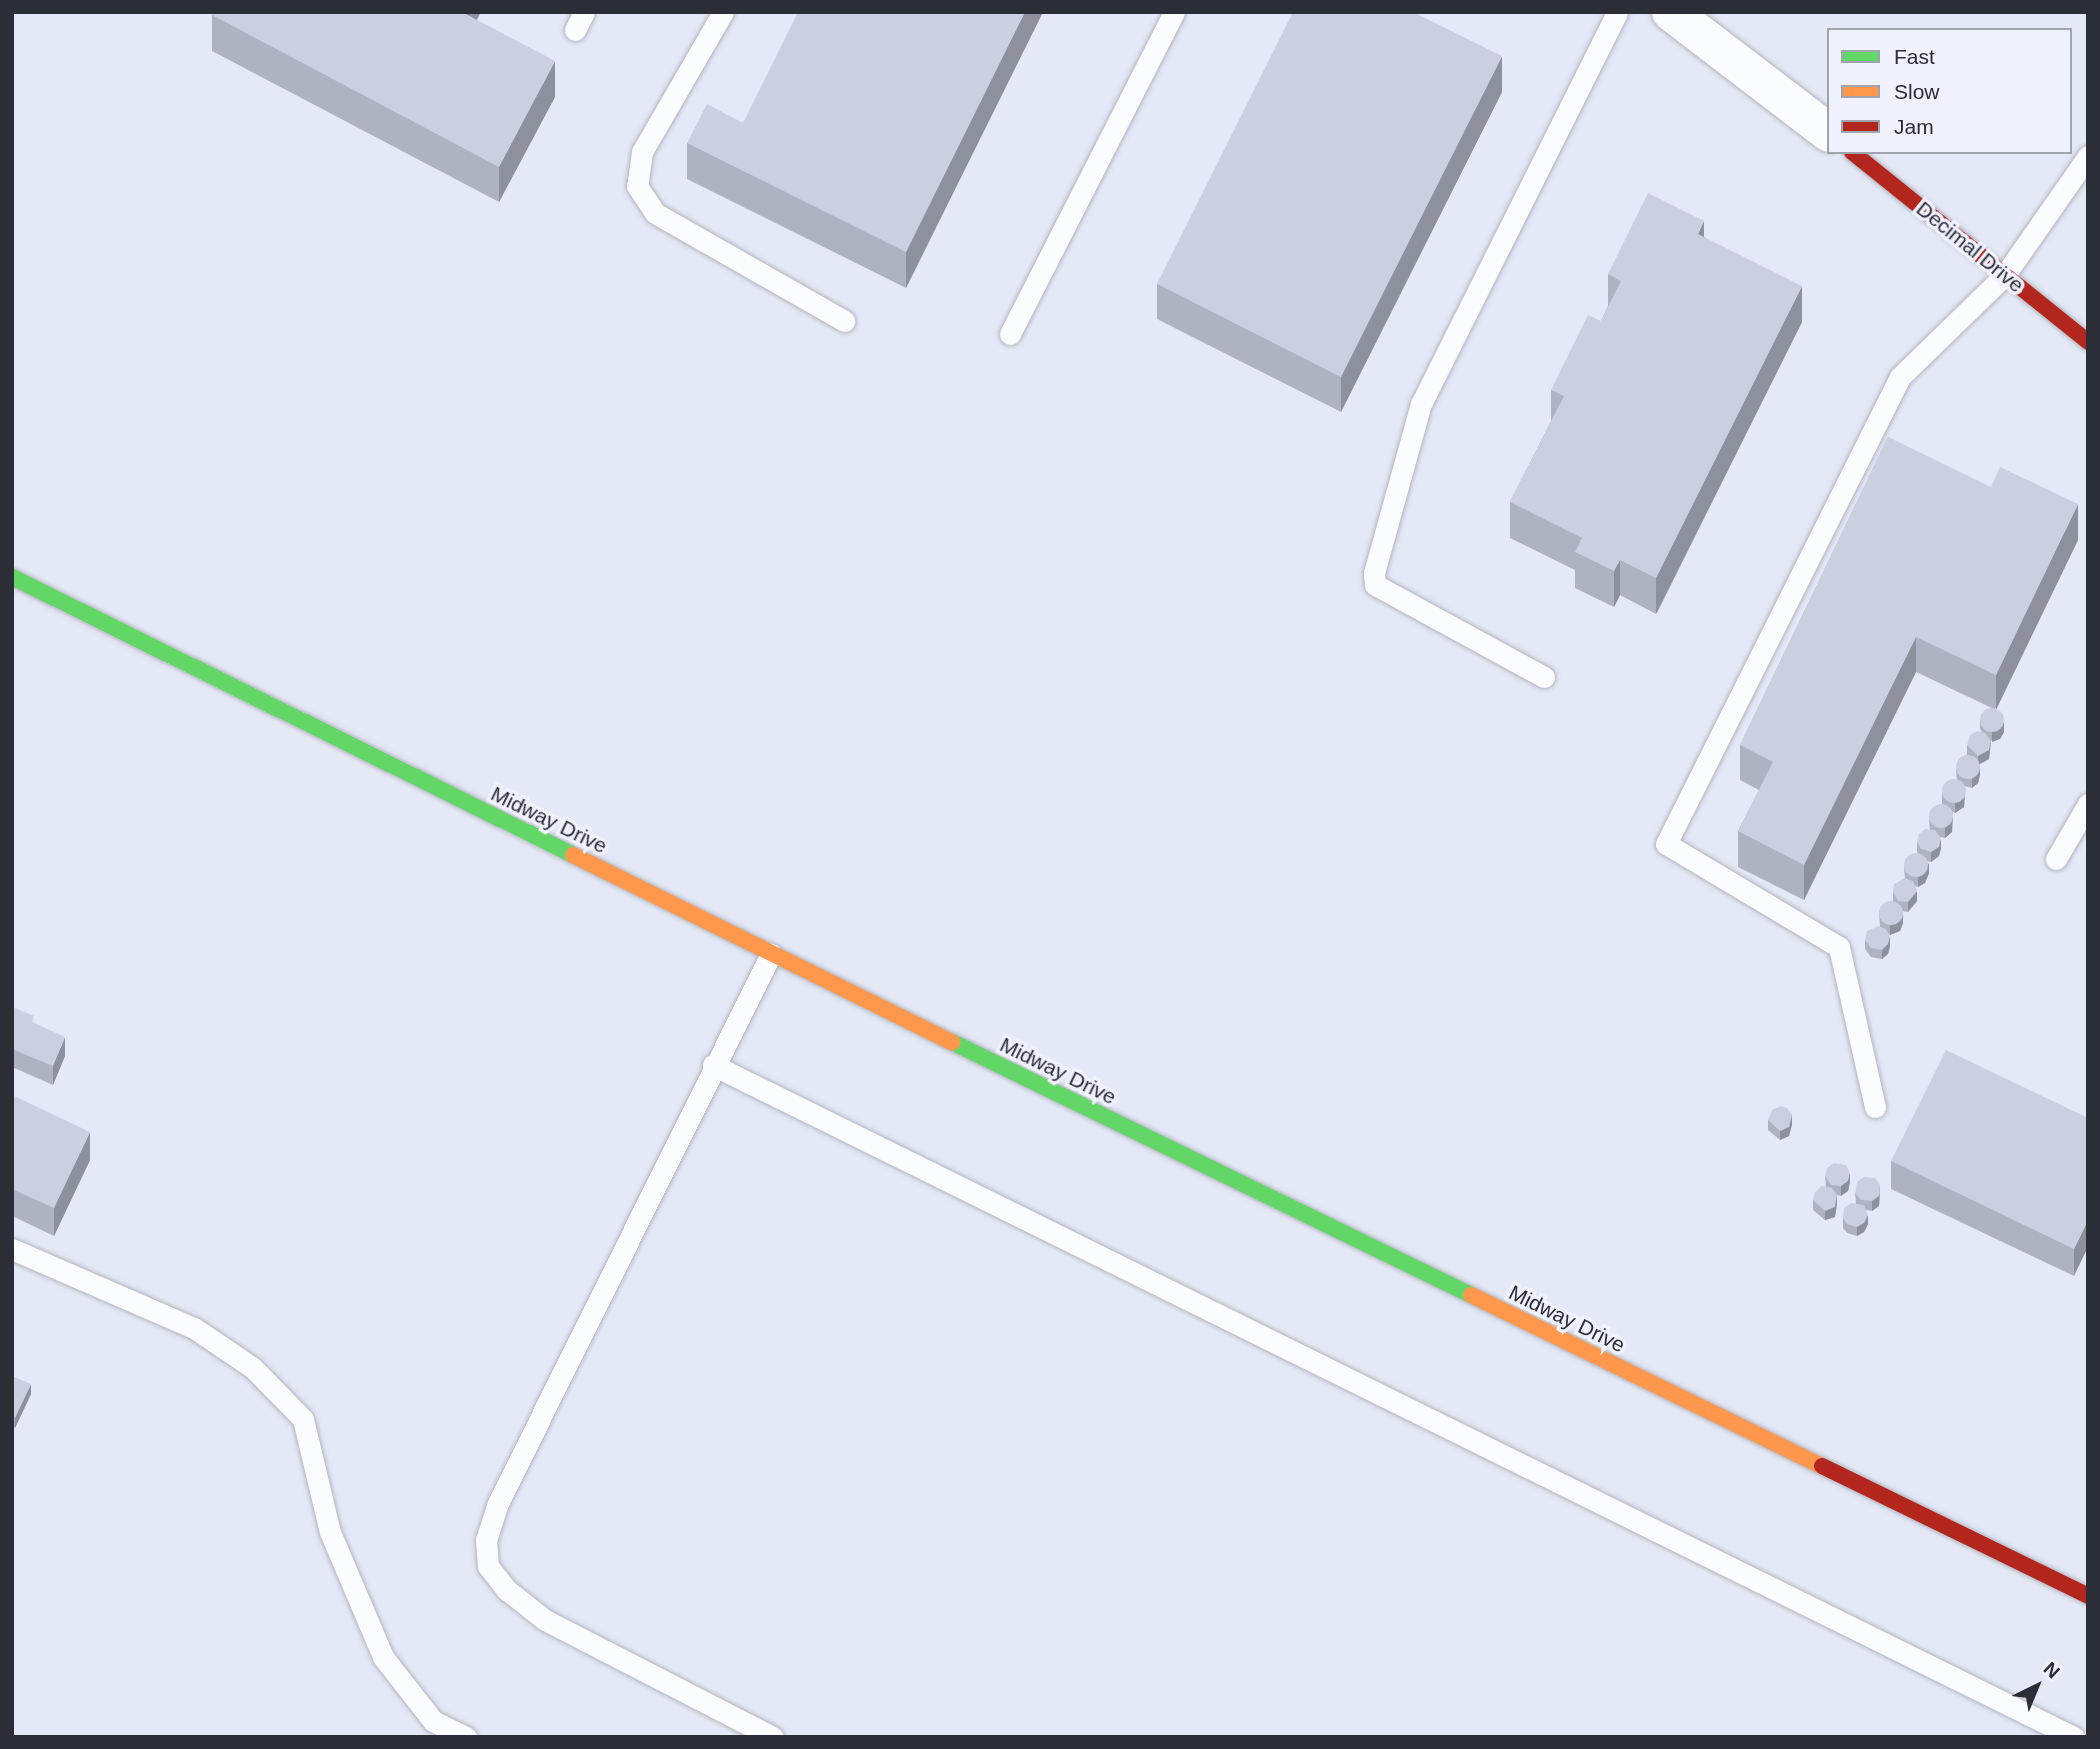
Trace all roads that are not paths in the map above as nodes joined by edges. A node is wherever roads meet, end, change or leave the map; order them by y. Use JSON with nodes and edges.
{"nodes":[{"id":1,"x":723,"y":12,"type":"edge"},
{"id":2,"x":1174,"y":12,"type":"edge"},
{"id":3,"x":1617,"y":12,"type":"edge"},
{"id":4,"x":1671,"y":12,"type":"edge"},
{"id":5,"x":1827,"y":132,"type":"edge"},
{"id":6,"x":1855,"y":154,"type":"edge"},
{"id":7,"x":2088,"y":156,"type":"edge"},
{"id":8,"x":2081,"y":180,"type":"edge"},
{"id":9,"x":2006,"y":275,"type":"junction"},
{"id":10,"x":844,"y":321,"type":"dead end"},
{"id":11,"x":1010,"y":334,"type":"dead end"},
{"id":12,"x":2088,"y":342,"type":"edge"},
{"id":13,"x":12,"y":577,"type":"edge"},
{"id":14,"x":1544,"y":677,"type":"dead end"},
{"id":15,"x":2088,"y":804,"type":"edge"},
{"id":16,"x":2056,"y":859,"type":"dead end"},
{"id":17,"x":771,"y":954,"type":"junction"},
{"id":18,"x":713,"y":1065,"type":"junction"},
{"id":19,"x":1875,"y":1107,"type":"dead end"},
{"id":20,"x":12,"y":1250,"type":"edge"},
{"id":21,"x":2088,"y":1596,"type":"edge"},
{"id":22,"x":466,"y":1737,"type":"edge"},
{"id":23,"x":773,"y":1737,"type":"edge"},
{"id":24,"x":2074,"y":1737,"type":"edge"}],
"edges":[{"from":1,"to":10,"type":"lane"},
{"from":2,"to":11,"type":"lane"},
{"from":3,"to":14,"type":"lane"},
{"from":4,"to":5,"type":"street"},
{"from":6,"to":9,"type":"street","name":"Decimal Drive"},
{"from":7,"to":8,"type":"lane"},
{"from":8,"to":9,"type":"lane"},
{"from":9,"to":12,"type":"street","name":"Decimal Drive"},
{"from":9,"to":19,"type":"lane"},
{"from":13,"to":17,"type":"street","name":"Midway Drive"},
{"from":15,"to":16,"type":"lane"},
{"from":17,"to":18,"type":"lane"},
{"from":17,"to":21,"type":"street","name":"Midway Drive"},
{"from":18,"to":23,"type":"lane"},
{"from":18,"to":24,"type":"lane"},
{"from":20,"to":22,"type":"lane"}]}
